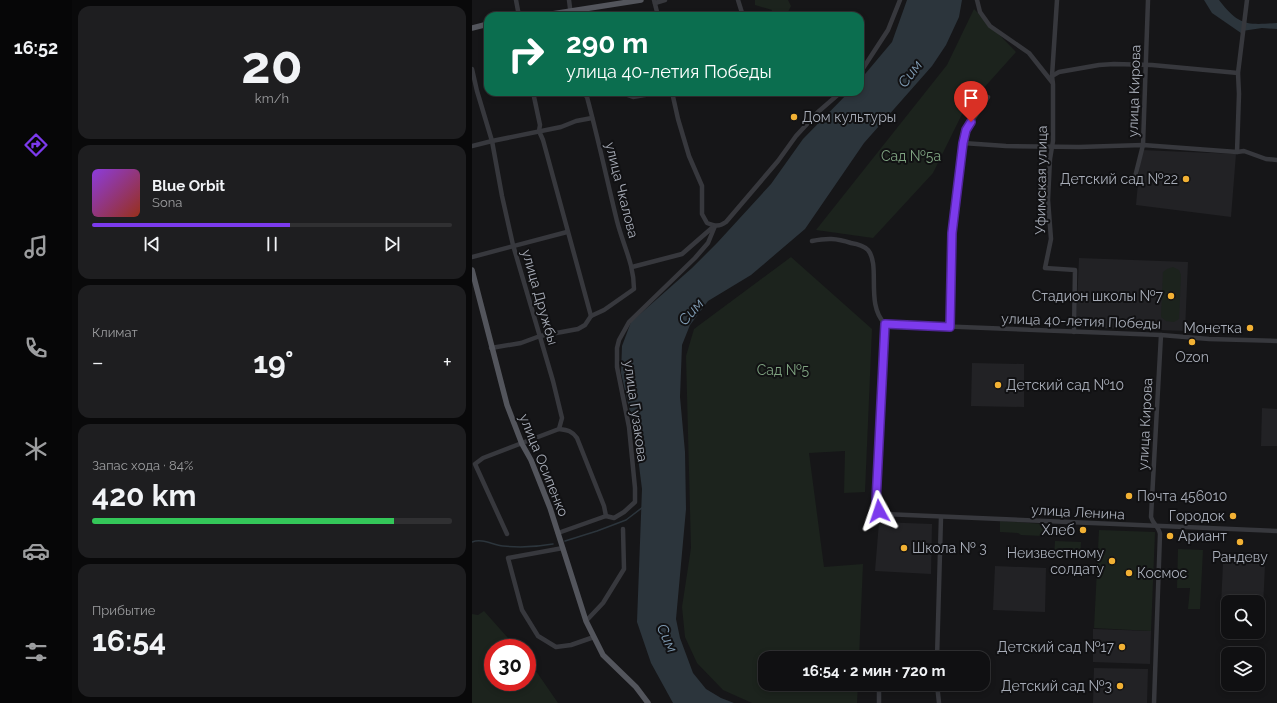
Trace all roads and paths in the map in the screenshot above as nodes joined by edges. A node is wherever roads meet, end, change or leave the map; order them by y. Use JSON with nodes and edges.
{"nodes":[{"id":1,"x":516,"y":0,"type":"edge"},
{"id":2,"x":569,"y":0,"type":"edge"},
{"id":3,"x":641,"y":0,"type":"edge"},
{"id":4,"x":665,"y":0,"type":"edge"},
{"id":5,"x":738,"y":0,"type":"edge"},
{"id":6,"x":900,"y":0,"type":"edge"},
{"id":7,"x":977,"y":0,"type":"edge"},
{"id":8,"x":1057,"y":0,"type":"edge"},
{"id":9,"x":1148,"y":0,"type":"edge"},
{"id":10,"x":1247,"y":0,"type":"edge"},
{"id":11,"x":655,"y":2,"type":"edge"},
{"id":12,"x":518,"y":12,"type":"edge"},
{"id":13,"x":571,"y":12,"type":"edge"},
{"id":14,"x":581,"y":12,"type":"edge"},
{"id":15,"x":657,"y":12,"type":"edge"},
{"id":16,"x":742,"y":12,"type":"edge"},
{"id":17,"x":484,"y":25,"type":"edge"},
{"id":18,"x":472,"y":28,"type":"edge"},
{"id":19,"x":1145,"y":65,"type":"junction"},
{"id":20,"x":864,"y":67,"type":"edge"},
{"id":21,"x":472,"y":69,"type":"edge"},
{"id":22,"x":1238,"y":73,"type":"junction"},
{"id":23,"x":1052,"y":76,"type":"junction"},
{"id":24,"x":1054,"y":84,"type":"junction"},
{"id":25,"x":534,"y":96,"type":"edge"},
{"id":26,"x":586,"y":96,"type":"edge"},
{"id":27,"x":673,"y":96,"type":"edge"},
{"id":28,"x":836,"y":96,"type":"edge"},
{"id":29,"x":988,"y":97,"type":"dead end"},
{"id":30,"x":592,"y":118,"type":"junction"},
{"id":31,"x":540,"y":131,"type":"junction"},
{"id":32,"x":492,"y":141,"type":"junction"},
{"id":33,"x":963,"y":143,"type":"junction"},
{"id":34,"x":1143,"y":145,"type":"junction"},
{"id":35,"x":472,"y":146,"type":"edge"},
{"id":36,"x":1052,"y":147,"type":"junction"},
{"id":37,"x":1237,"y":152,"type":"junction"},
{"id":38,"x":1277,"y":160,"type":"edge"},
{"id":39,"x":1134,"y":181,"type":"dead end"},
{"id":40,"x":715,"y":226,"type":"junction"},
{"id":41,"x":567,"y":232,"type":"junction"},
{"id":42,"x":812,"y":241,"type":"dead end"},
{"id":43,"x":513,"y":245,"type":"junction"},
{"id":44,"x":472,"y":257,"type":"edge"},
{"id":45,"x":632,"y":267,"type":"junction"},
{"id":46,"x":472,"y":270,"type":"edge"},
{"id":47,"x":591,"y":316,"type":"junction"},
{"id":48,"x":885,"y":324,"type":"junction"},
{"id":49,"x":950,"y":327,"type":"junction"},
{"id":50,"x":1074,"y":332,"type":"junction"},
{"id":51,"x":1161,"y":335,"type":"junction"},
{"id":52,"x":540,"y":336,"type":"junction"},
{"id":53,"x":1277,"y":341,"type":"edge"},
{"id":54,"x":491,"y":348,"type":"junction"},
{"id":55,"x":559,"y":428,"type":"junction"},
{"id":56,"x":522,"y":444,"type":"junction"},
{"id":57,"x":606,"y":516,"type":"junction"},
{"id":58,"x":941,"y":516,"type":"junction"},
{"id":59,"x":1157,"y":526,"type":"junction"},
{"id":60,"x":623,"y":529,"type":"dead end"},
{"id":61,"x":1277,"y":531,"type":"edge"},
{"id":62,"x":558,"y":533,"type":"junction"},
{"id":63,"x":507,"y":534,"type":"dead end"},
{"id":64,"x":563,"y":548,"type":"junction"},
{"id":65,"x":586,"y":621,"type":"junction"},
{"id":66,"x":594,"y":637,"type":"junction"},
{"id":67,"x":937,"y":651,"type":"edge"},
{"id":68,"x":879,"y":691,"type":"edge"},
{"id":69,"x":938,"y":691,"type":"edge"},
{"id":70,"x":648,"y":703,"type":"edge"},
{"id":71,"x":879,"y":703,"type":"edge"},
{"id":72,"x":939,"y":703,"type":"edge"},
{"id":73,"x":1154,"y":703,"type":"edge"}],
"edges":[{"from":1,"to":12,"type":"street"},
{"from":2,"to":13,"type":"street"},
{"from":3,"to":14,"type":"main road"},
{"from":4,"to":11,"type":"street"},
{"from":5,"to":16,"type":"street"},
{"from":6,"to":20,"type":"street"},
{"from":7,"to":24,"type":"street"},
{"from":8,"to":23,"type":"street","name":"Уфимская улица"},
{"from":9,"to":19,"type":"street","name":"улица Кирова"},
{"from":10,"to":22,"type":"street"},
{"from":11,"to":15,"type":"street"},
{"from":17,"to":18,"type":"main road"},
{"from":19,"to":22,"type":"street"},
{"from":19,"to":23,"type":"street"},
{"from":19,"to":34,"type":"street","name":"улица Кирова"},
{"from":21,"to":32,"type":"street","name":"улица Дружбы"},
{"from":22,"to":37,"type":"street"},
{"from":23,"to":24,"type":"street","name":"Уфимская улица"},
{"from":24,"to":36,"type":"street","name":"Уфимская улица"},
{"from":25,"to":31,"type":"street"},
{"from":26,"to":30,"type":"street","name":"улица Чкалова"},
{"from":27,"to":40,"type":"street"},
{"from":28,"to":40,"type":"street"},
{"from":29,"to":33,"type":"street"},
{"from":30,"to":31,"type":"street"},
{"from":30,"to":45,"type":"street","name":"улица Чкалова"},
{"from":31,"to":32,"type":"street"},
{"from":31,"to":41,"type":"street"},
{"from":32,"to":35,"type":"street"},
{"from":32,"to":43,"type":"street","name":"улица Дружбы"},
{"from":33,"to":36,"type":"street"},
{"from":33,"to":49,"type":"street"},
{"from":34,"to":36,"type":"street"},
{"from":34,"to":37,"type":"street"},
{"from":34,"to":39,"type":"street","name":"улица Кирова"},
{"from":36,"to":50,"type":"street","name":"Уфимская улица"},
{"from":37,"to":38,"type":"street"},
{"from":40,"to":45,"type":"street"},
{"from":40,"to":57,"type":"street","name":"улица Гузакова"},
{"from":41,"to":43,"type":"street"},
{"from":41,"to":47,"type":"street"},
{"from":42,"to":48,"type":"street"},
{"from":43,"to":44,"type":"street"},
{"from":43,"to":52,"type":"street","name":"улица Дружбы"},
{"from":45,"to":47,"type":"street","name":"улица Чкалова"},
{"from":46,"to":54,"type":"main road","name":"улица Осипенко"},
{"from":47,"to":52,"type":"street"},
{"from":48,"to":49,"type":"street","name":"улица 40-летия Победы"},
{"from":48,"to":58,"type":"street","name":"улица Ленина"},
{"from":49,"to":50,"type":"street","name":"улица 40-летия Победы"},
{"from":50,"to":51,"type":"street","name":"улица 40-летия Победы"},
{"from":51,"to":53,"type":"street","name":"улица 40-летия Победы"},
{"from":51,"to":59,"type":"street","name":"улица Кирова"},
{"from":52,"to":54,"type":"street"},
{"from":52,"to":55,"type":"street","name":"улица Дружбы"},
{"from":54,"to":56,"type":"main road","name":"улица Осипенко"},
{"from":55,"to":56,"type":"street"},
{"from":55,"to":57,"type":"street"},
{"from":56,"to":62,"type":"main road","name":"улица Осипенко"},
{"from":56,"to":63,"type":"street"},
{"from":57,"to":62,"type":"street","name":"улица Гузакова"},
{"from":58,"to":59,"type":"street","name":"улица Ленина"},
{"from":58,"to":67,"type":"street"},
{"from":59,"to":61,"type":"street","name":"улица Ленина"},
{"from":59,"to":73,"type":"street","name":"улица Кирова"},
{"from":60,"to":65,"type":"street"},
{"from":62,"to":64,"type":"main road","name":"улица Осипенко"},
{"from":64,"to":65,"type":"main road","name":"улица Осипенко"},
{"from":64,"to":66,"type":"street"},
{"from":65,"to":66,"type":"main road","name":"улица Осипенко"},
{"from":66,"to":70,"type":"main road","name":"улица Осипенко"},
{"from":68,"to":71,"type":"street"},
{"from":69,"to":72,"type":"street"}]}
